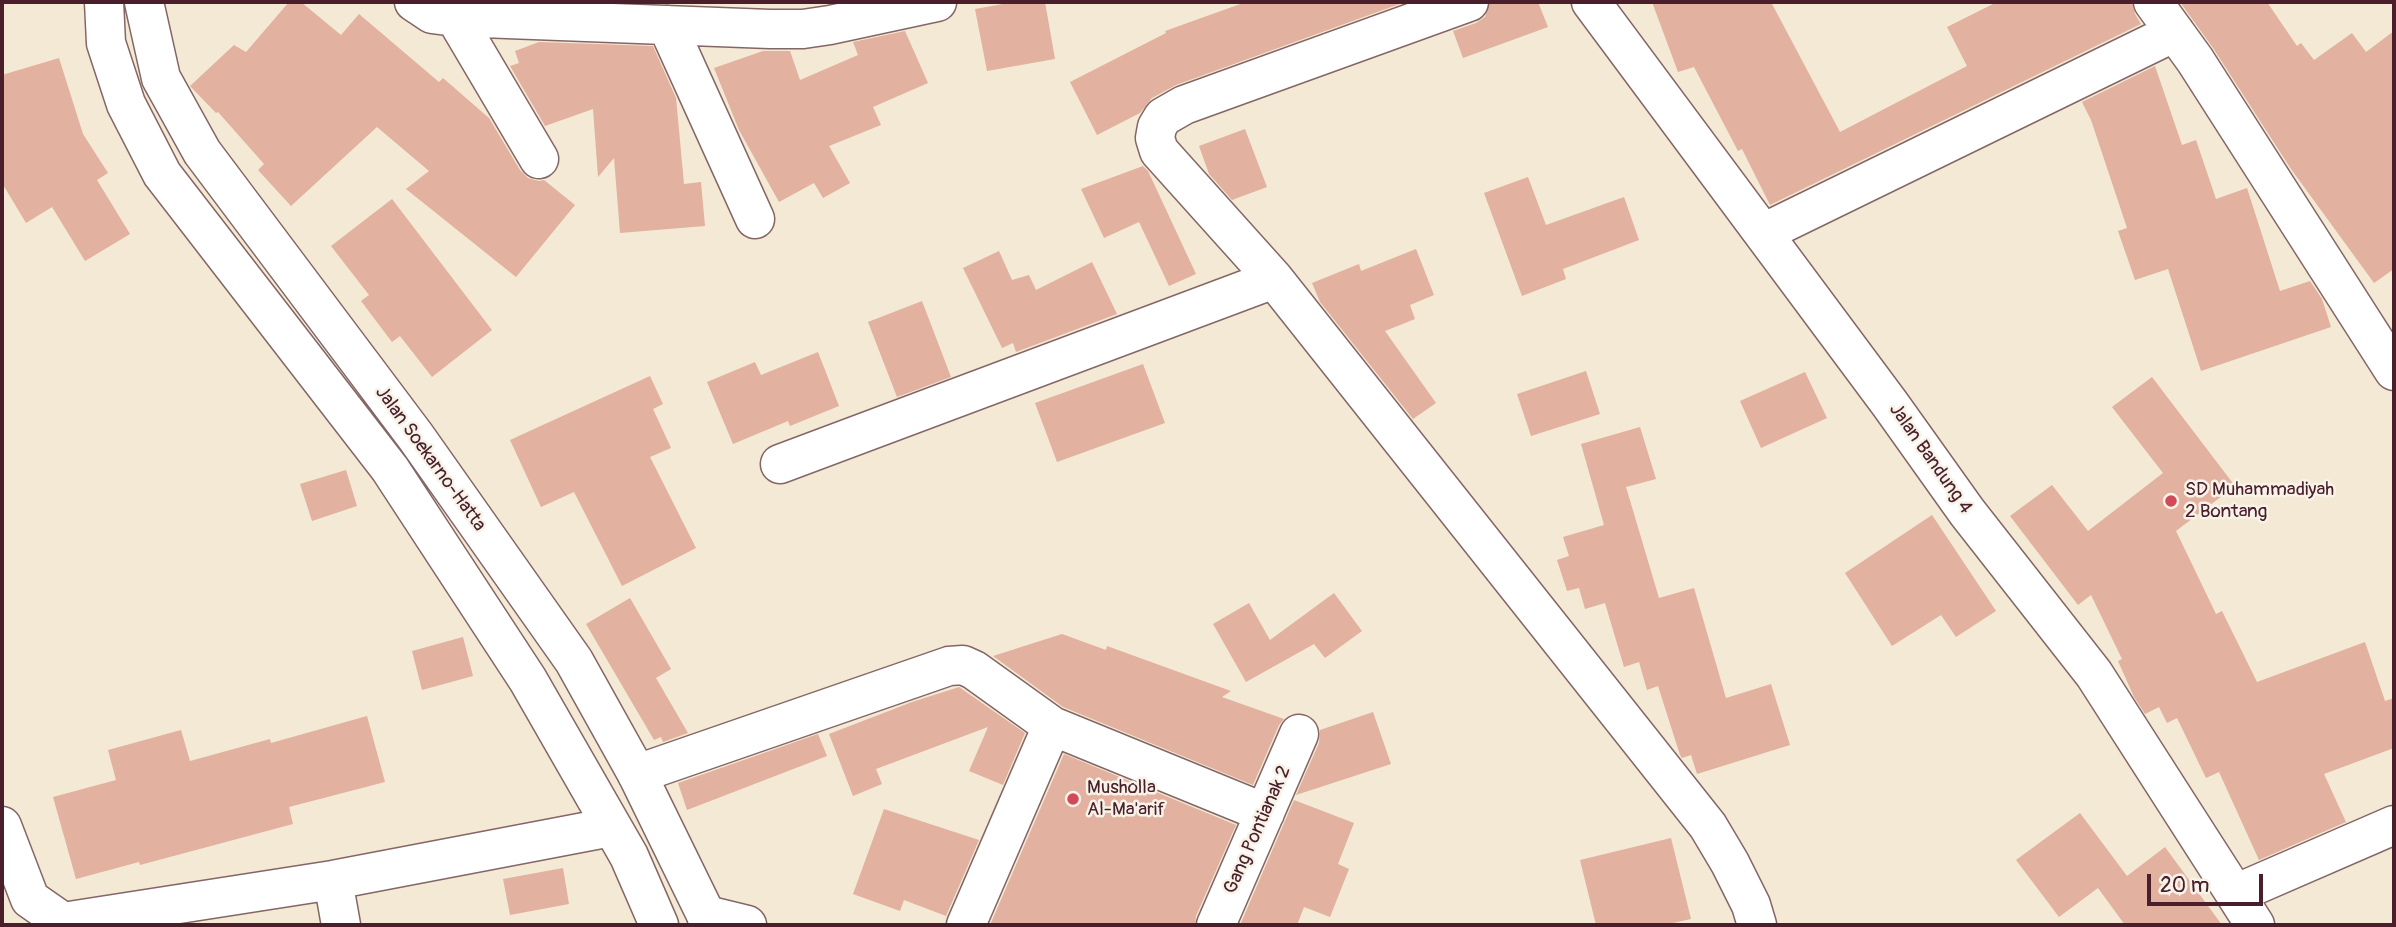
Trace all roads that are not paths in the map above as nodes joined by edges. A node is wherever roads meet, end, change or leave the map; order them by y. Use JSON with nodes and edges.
{"nodes":[{"id":1,"x":104,"y":2,"type":"edge"},
{"id":2,"x":144,"y":2,"type":"edge"},
{"id":3,"x":414,"y":2,"type":"edge"},
{"id":4,"x":937,"y":2,"type":"edge"},
{"id":5,"x":1469,"y":2,"type":"edge"},
{"id":6,"x":1591,"y":2,"type":"edge"},
{"id":7,"x":2153,"y":2,"type":"edge"},
{"id":8,"x":455,"y":17,"type":"junction"},
{"id":9,"x":656,"y":18,"type":"edge"},
{"id":10,"x":2175,"y":32,"type":"junction"},
{"id":11,"x":539,"y":159,"type":"dead end"},
{"id":12,"x":755,"y":219,"type":"dead end"},
{"id":13,"x":1763,"y":233,"type":"junction"},
{"id":14,"x":1273,"y":279,"type":"junction"},
{"id":15,"x":2394,"y":371,"type":"edge"},
{"id":16,"x":780,"y":464,"type":"dead end"},
{"id":17,"x":1052,"y":726,"type":"junction"},
{"id":18,"x":1299,"y":734,"type":"dead end"},
{"id":19,"x":637,"y":774,"type":"junction"},
{"id":20,"x":1265,"y":813,"type":"junction"},
{"id":21,"x":2394,"y":825,"type":"edge"},
{"id":22,"x":2,"y":826,"type":"edge"},
{"id":23,"x":620,"y":842,"type":"junction"},
{"id":24,"x":671,"y":842,"type":"junction"},
{"id":25,"x":333,"y":880,"type":"junction"},
{"id":26,"x":2245,"y":910,"type":"edge"},
{"id":27,"x":708,"y":920,"type":"edge"},
{"id":28,"x":63,"y":923,"type":"edge"},
{"id":29,"x":341,"y":925,"type":"edge"},
{"id":30,"x":659,"y":925,"type":"edge"},
{"id":31,"x":747,"y":925,"type":"edge"},
{"id":32,"x":966,"y":925,"type":"edge"},
{"id":33,"x":1216,"y":925,"type":"edge"},
{"id":34,"x":1757,"y":925,"type":"edge"}],
"edges":[{"from":1,"to":23,"type":"street","name":"Jalan Soekarno-Hatta"},
{"from":2,"to":19,"type":"street","name":"Jalan Soekarno-Hatta"},
{"from":3,"to":8,"type":"street"},
{"from":4,"to":9,"type":"street"},
{"from":5,"to":14,"type":"street"},
{"from":6,"to":13,"type":"street","name":"Jalan Bandung 4"},
{"from":7,"to":10,"type":"street"},
{"from":8,"to":9,"type":"street"},
{"from":8,"to":11,"type":"street"},
{"from":9,"to":12,"type":"street"},
{"from":10,"to":13,"type":"street"},
{"from":10,"to":15,"type":"street"},
{"from":13,"to":26,"type":"street","name":"Jalan Bandung 4"},
{"from":14,"to":16,"type":"street"},
{"from":14,"to":34,"type":"street"},
{"from":17,"to":19,"type":"street"},
{"from":17,"to":20,"type":"street"},
{"from":17,"to":32,"type":"street"},
{"from":18,"to":20,"type":"street","name":"Gang Pontianak 2"},
{"from":19,"to":24,"type":"street","name":"Jalan Soekarno-Hatta"},
{"from":20,"to":33,"type":"street","name":"Gang Pontianak 2"},
{"from":21,"to":26,"type":"street"},
{"from":22,"to":28,"type":"street"},
{"from":23,"to":24,"type":"street"},
{"from":23,"to":25,"type":"street"},
{"from":23,"to":30,"type":"street","name":"Jalan Soekarno-Hatta"},
{"from":24,"to":27,"type":"street","name":"Jalan Soekarno-Hatta"},
{"from":25,"to":28,"type":"street"},
{"from":25,"to":29,"type":"street"},
{"from":27,"to":31,"type":"street"}]}
